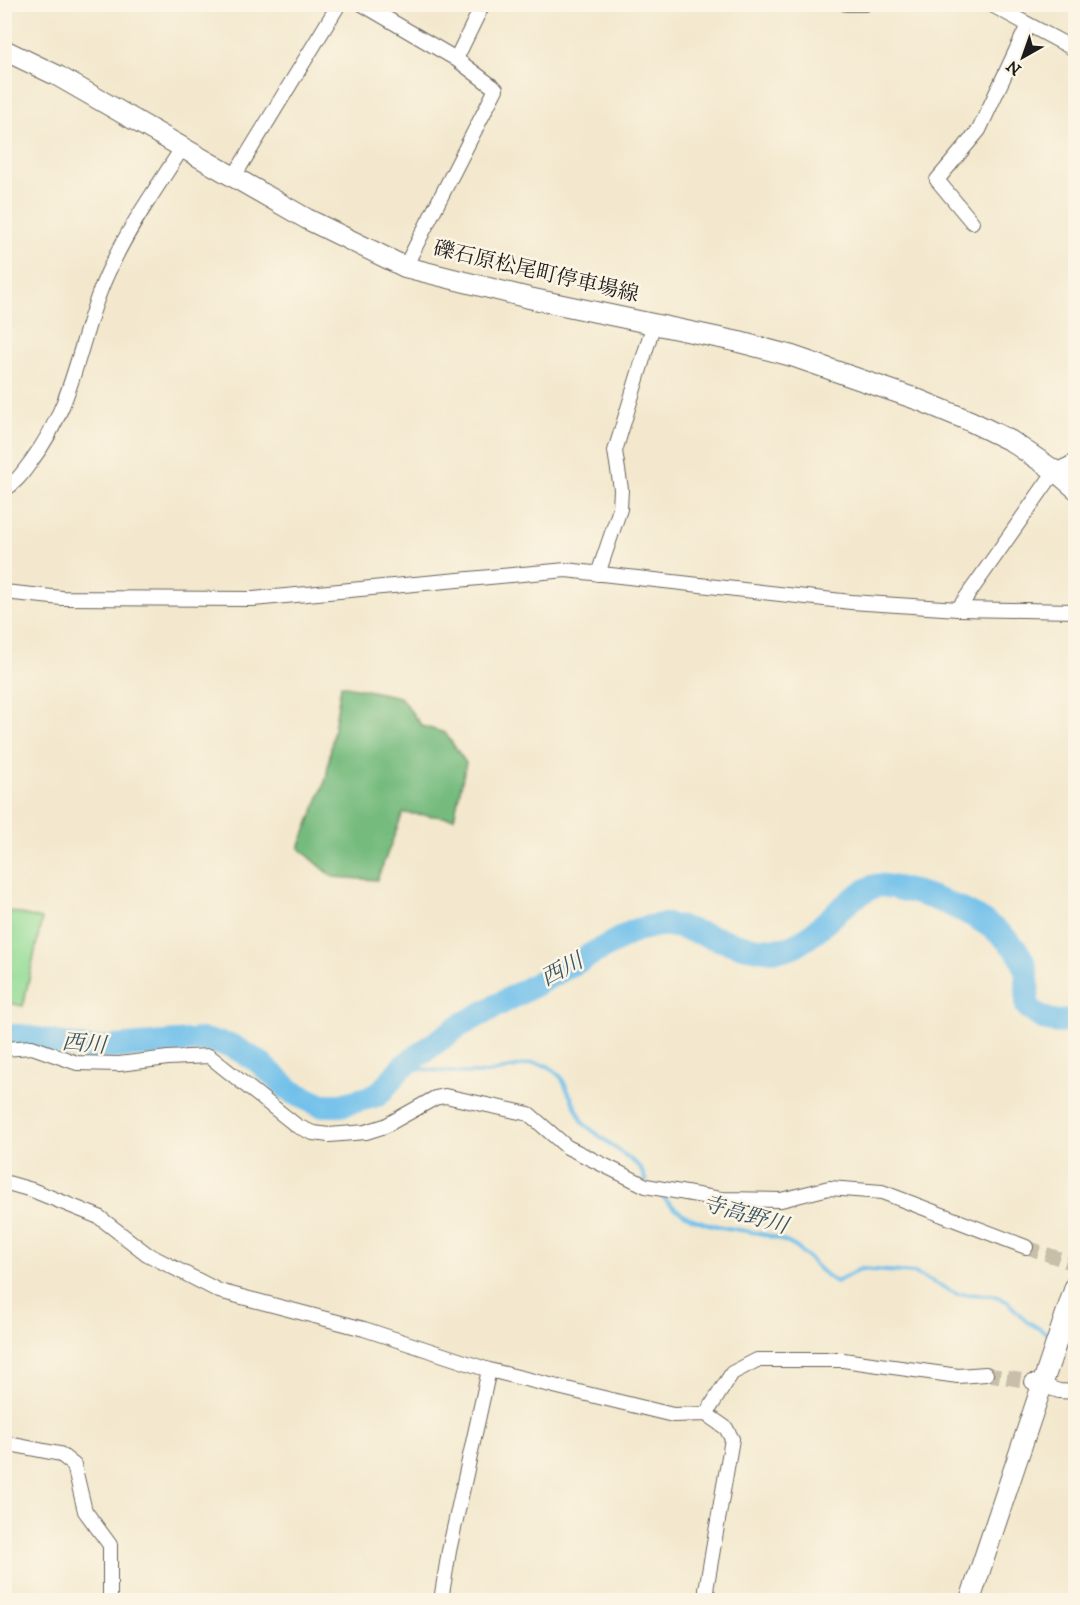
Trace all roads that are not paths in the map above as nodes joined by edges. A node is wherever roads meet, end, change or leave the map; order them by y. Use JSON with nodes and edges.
{"nodes":[{"id":1,"x":339,"y":4,"type":"edge"},
{"id":2,"x":362,"y":4,"type":"edge"},
{"id":3,"x":483,"y":4,"type":"edge"},
{"id":4,"x":846,"y":4,"type":"edge"},
{"id":5,"x":865,"y":4,"type":"edge"},
{"id":6,"x":990,"y":4,"type":"edge"},
{"id":7,"x":1028,"y":25,"type":"junction"},
{"id":8,"x":4,"y":50,"type":"edge"},
{"id":9,"x":1076,"y":50,"type":"edge"},
{"id":10,"x":456,"y":59,"type":"junction"},
{"id":11,"x":182,"y":148,"type":"junction"},
{"id":12,"x":233,"y":178,"type":"junction"},
{"id":13,"x":972,"y":222,"type":"dead end"},
{"id":14,"x":405,"y":267,"type":"junction"},
{"id":15,"x":654,"y":323,"type":"junction"},
{"id":16,"x":1076,"y":461,"type":"edge"},
{"id":17,"x":1055,"y":471,"type":"junction"},
{"id":18,"x":1076,"y":489,"type":"edge"},
{"id":19,"x":4,"y":490,"type":"edge"},
{"id":20,"x":598,"y":574,"type":"junction"},
{"id":21,"x":4,"y":592,"type":"edge"},
{"id":22,"x":958,"y":609,"type":"junction"},
{"id":23,"x":1076,"y":611,"type":"edge"},
{"id":24,"x":4,"y":1049,"type":"edge"},
{"id":25,"x":4,"y":1182,"type":"edge"},
{"id":26,"x":1026,"y":1247,"type":"tunnel mouth"},
{"id":27,"x":1076,"y":1284,"type":"edge"},
{"id":28,"x":489,"y":1370,"type":"junction"},
{"id":29,"x":986,"y":1374,"type":"tunnel mouth"},
{"id":30,"x":1037,"y":1383,"type":"junction"},
{"id":31,"x":1076,"y":1392,"type":"edge"},
{"id":32,"x":706,"y":1414,"type":"junction"},
{"id":33,"x":4,"y":1443,"type":"edge"},
{"id":34,"x":110,"y":1600,"type":"edge"},
{"id":35,"x":441,"y":1600,"type":"edge"},
{"id":36,"x":711,"y":1600,"type":"edge"},
{"id":37,"x":970,"y":1600,"type":"edge"}],
"edges":[{"from":1,"to":12,"type":"street"},
{"from":2,"to":10,"type":"street"},
{"from":3,"to":10,"type":"street"},
{"from":4,"to":5,"type":"street"},
{"from":6,"to":7,"type":"street"},
{"from":7,"to":9,"type":"street"},
{"from":7,"to":13,"type":"street"},
{"from":8,"to":11,"type":"main road","name":"礫石原松尾町停車場線"},
{"from":10,"to":14,"type":"street"},
{"from":11,"to":12,"type":"main road","name":"礫石原松尾町停車場線"},
{"from":11,"to":19,"type":"street"},
{"from":12,"to":14,"type":"main road","name":"礫石原松尾町停車場線"},
{"from":14,"to":15,"type":"main road","name":"礫石原松尾町停車場線"},
{"from":15,"to":17,"type":"main road","name":"礫石原松尾町停車場線"},
{"from":15,"to":20,"type":"street"},
{"from":16,"to":17,"type":"street"},
{"from":17,"to":18,"type":"main road","name":"礫石原松尾町停車場線"},
{"from":17,"to":22,"type":"street"},
{"from":20,"to":21,"type":"street"},
{"from":20,"to":22,"type":"street"},
{"from":22,"to":23,"type":"street"},
{"from":24,"to":26,"type":"street"},
{"from":25,"to":28,"type":"street"},
{"from":27,"to":30,"type":"main road"},
{"from":28,"to":32,"type":"street"},
{"from":28,"to":35,"type":"street"},
{"from":29,"to":32,"type":"street"},
{"from":30,"to":31,"type":"street"},
{"from":30,"to":37,"type":"main road"},
{"from":32,"to":36,"type":"street"},
{"from":33,"to":34,"type":"street"}]}
